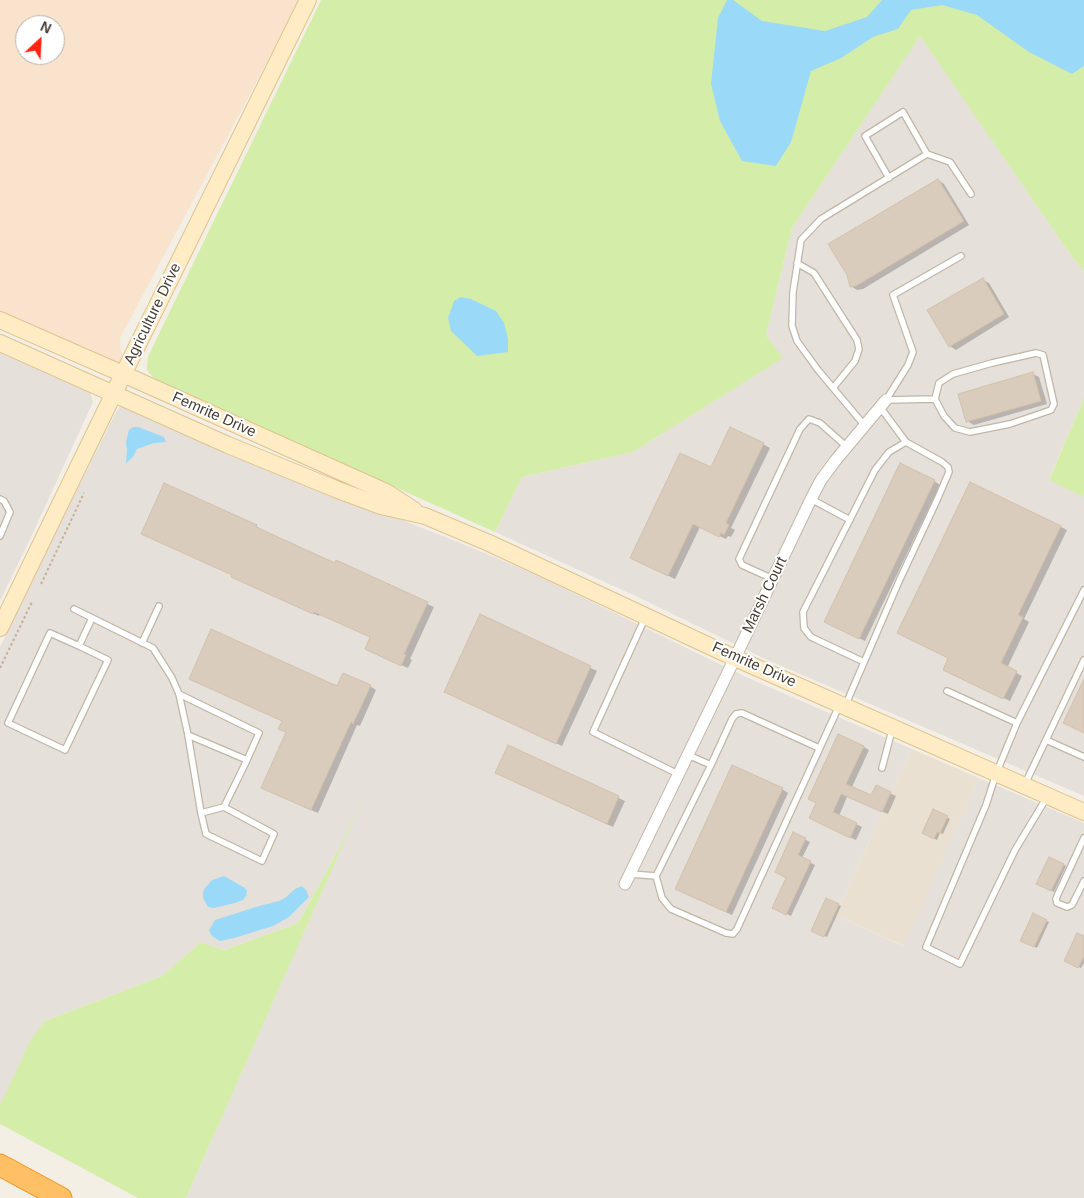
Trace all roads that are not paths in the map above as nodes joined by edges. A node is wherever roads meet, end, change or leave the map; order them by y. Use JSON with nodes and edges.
{"nodes":[{"id":1,"x":308,"y":0,"type":"edge"},
{"id":2,"x":928,"y":154,"type":"junction"},
{"id":3,"x":889,"y":178,"type":"junction"},
{"id":4,"x":971,"y":194,"type":"dead end"},
{"id":5,"x":961,"y":256,"type":"dead end"},
{"id":6,"x":797,"y":263,"type":"junction"},
{"id":7,"x":0,"y":320,"type":"edge"},
{"id":8,"x":0,"y":343,"type":"edge"},
{"id":9,"x":124,"y":374,"type":"junction"},
{"id":10,"x":833,"y":388,"type":"junction"},
{"id":11,"x":114,"y":393,"type":"junction"},
{"id":12,"x":935,"y":399,"type":"junction"},
{"id":13,"x":884,"y":404,"type":"junction"},
{"id":14,"x":865,"y":426,"type":"junction"},
{"id":15,"x":906,"y":442,"type":"junction"},
{"id":16,"x":846,"y":447,"type":"junction"},
{"id":17,"x":0,"y":499,"type":"edge"},
{"id":18,"x":811,"y":499,"type":"junction"},
{"id":19,"x":425,"y":516,"type":"junction"},
{"id":20,"x":850,"y":520,"type":"junction"},
{"id":21,"x":0,"y":536,"type":"edge"},
{"id":22,"x":773,"y":579,"type":"junction"},
{"id":23,"x":1084,"y":590,"type":"edge"},
{"id":24,"x":159,"y":606,"type":"dead end"},
{"id":25,"x":74,"y":609,"type":"dead end"},
{"id":26,"x":646,"y":616,"type":"junction"},
{"id":27,"x":92,"y":618,"type":"junction"},
{"id":28,"x":0,"y":628,"type":"edge"},
{"id":29,"x":142,"y":643,"type":"junction"},
{"id":30,"x":79,"y":646,"type":"junction"},
{"id":31,"x":736,"y":658,"type":"junction"},
{"id":32,"x":1084,"y":660,"type":"edge"},
{"id":33,"x":864,"y":662,"type":"junction"},
{"id":34,"x":947,"y":691,"type":"dead end"},
{"id":35,"x":179,"y":694,"type":"junction"},
{"id":36,"x":842,"y":705,"type":"junction"},
{"id":37,"x":1017,"y":723,"type":"junction"},
{"id":38,"x":892,"y":728,"type":"junction"},
{"id":39,"x":188,"y":734,"type":"junction"},
{"id":40,"x":1046,"y":740,"type":"junction"},
{"id":41,"x":819,"y":748,"type":"junction"},
{"id":42,"x":688,"y":755,"type":"junction"},
{"id":43,"x":1084,"y":758,"type":"edge"},
{"id":44,"x":247,"y":760,"type":"junction"},
{"id":45,"x":711,"y":765,"type":"junction"},
{"id":46,"x":882,"y":768,"type":"dead end"},
{"id":47,"x":679,"y":774,"type":"junction"},
{"id":48,"x":996,"y":774,"type":"junction"},
{"id":49,"x":1024,"y":786,"type":"junction"},
{"id":50,"x":1047,"y":796,"type":"junction"},
{"id":51,"x":224,"y":806,"type":"junction"},
{"id":52,"x":1083,"y":809,"type":"edge"},
{"id":53,"x":201,"y":813,"type":"junction"},
{"id":54,"x":1084,"y":838,"type":"edge"},
{"id":55,"x":656,"y":876,"type":"junction"},
{"id":56,"x":627,"y":879,"type":"joint"},
{"id":57,"x":1084,"y":881,"type":"edge"},
{"id":58,"x":0,"y":1166,"type":"edge"},
{"id":59,"x":53,"y":1196,"type":"edge"}],
"edges":[{"from":1,"to":9,"type":"street","name":"Agriculture Drive"},
{"from":2,"to":3,"type":"lane"},
{"from":2,"to":3,"type":"lane"},
{"from":2,"to":4,"type":"lane"},
{"from":3,"to":6,"type":"lane"},
{"from":5,"to":13,"type":"lane"},
{"from":6,"to":10,"type":"lane"},
{"from":6,"to":10,"type":"lane"},
{"from":7,"to":9,"type":"street","name":"Femrite Drive"},
{"from":8,"to":11,"type":"street","name":"Femrite Drive"},
{"from":9,"to":11,"type":"street","name":"Agriculture Drive"},
{"from":9,"to":19,"type":"street","name":"Femrite Drive"},
{"from":10,"to":14,"type":"lane"},
{"from":11,"to":19,"type":"street","name":"Femrite Drive"},
{"from":11,"to":28,"type":"street","name":"Agriculture Drive"},
{"from":12,"to":12,"type":"lane"},
{"from":12,"to":13,"type":"lane"},
{"from":13,"to":14,"type":"street","name":"Marsh Court"},
{"from":13,"to":15,"type":"lane"},
{"from":14,"to":16,"type":"street","name":"Marsh Court"},
{"from":15,"to":20,"type":"lane"},
{"from":15,"to":33,"type":"lane"},
{"from":16,"to":18,"type":"street","name":"Marsh Court"},
{"from":16,"to":22,"type":"lane"},
{"from":17,"to":21,"type":"lane"},
{"from":18,"to":20,"type":"lane"},
{"from":18,"to":22,"type":"street","name":"Marsh Court"},
{"from":19,"to":26,"type":"street","name":"Femrite Drive"},
{"from":20,"to":33,"type":"lane"},
{"from":22,"to":31,"type":"street","name":"Marsh Court"},
{"from":23,"to":37,"type":"lane"},
{"from":24,"to":29,"type":"lane"},
{"from":25,"to":27,"type":"lane"},
{"from":26,"to":31,"type":"street","name":"Femrite Drive"},
{"from":26,"to":47,"type":"lane"},
{"from":27,"to":29,"type":"lane"},
{"from":27,"to":30,"type":"lane"},
{"from":29,"to":35,"type":"lane"},
{"from":30,"to":30,"type":"lane"},
{"from":31,"to":36,"type":"street","name":"Femrite Drive"},
{"from":31,"to":42,"type":"street","name":"Marsh Court"},
{"from":32,"to":40,"type":"lane"},
{"from":33,"to":36,"type":"lane"},
{"from":34,"to":37,"type":"lane"},
{"from":35,"to":39,"type":"lane"},
{"from":35,"to":44,"type":"lane"},
{"from":36,"to":38,"type":"street","name":"Femrite Drive"},
{"from":36,"to":41,"type":"lane"},
{"from":37,"to":48,"type":"lane"},
{"from":38,"to":46,"type":"lane"},
{"from":38,"to":48,"type":"street","name":"Femrite Drive"},
{"from":39,"to":44,"type":"lane"},
{"from":39,"to":53,"type":"lane"},
{"from":40,"to":43,"type":"lane"},
{"from":40,"to":49,"type":"lane"},
{"from":41,"to":45,"type":"lane"},
{"from":41,"to":55,"type":"lane"},
{"from":42,"to":45,"type":"lane"},
{"from":42,"to":47,"type":"street","name":"Marsh Court"},
{"from":44,"to":51,"type":"lane"},
{"from":45,"to":55,"type":"lane"},
{"from":47,"to":56,"type":"street","name":"Marsh Court"},
{"from":48,"to":49,"type":"street","name":"Femrite Drive"},
{"from":48,"to":50,"type":"lane"},
{"from":49,"to":50,"type":"street","name":"Femrite Drive"},
{"from":50,"to":52,"type":"street","name":"Femrite Drive"},
{"from":51,"to":53,"type":"lane"},
{"from":51,"to":53,"type":"lane"},
{"from":54,"to":57,"type":"lane"},
{"from":55,"to":56,"type":"lane"},
{"from":58,"to":59,"type":"highway"}]}
